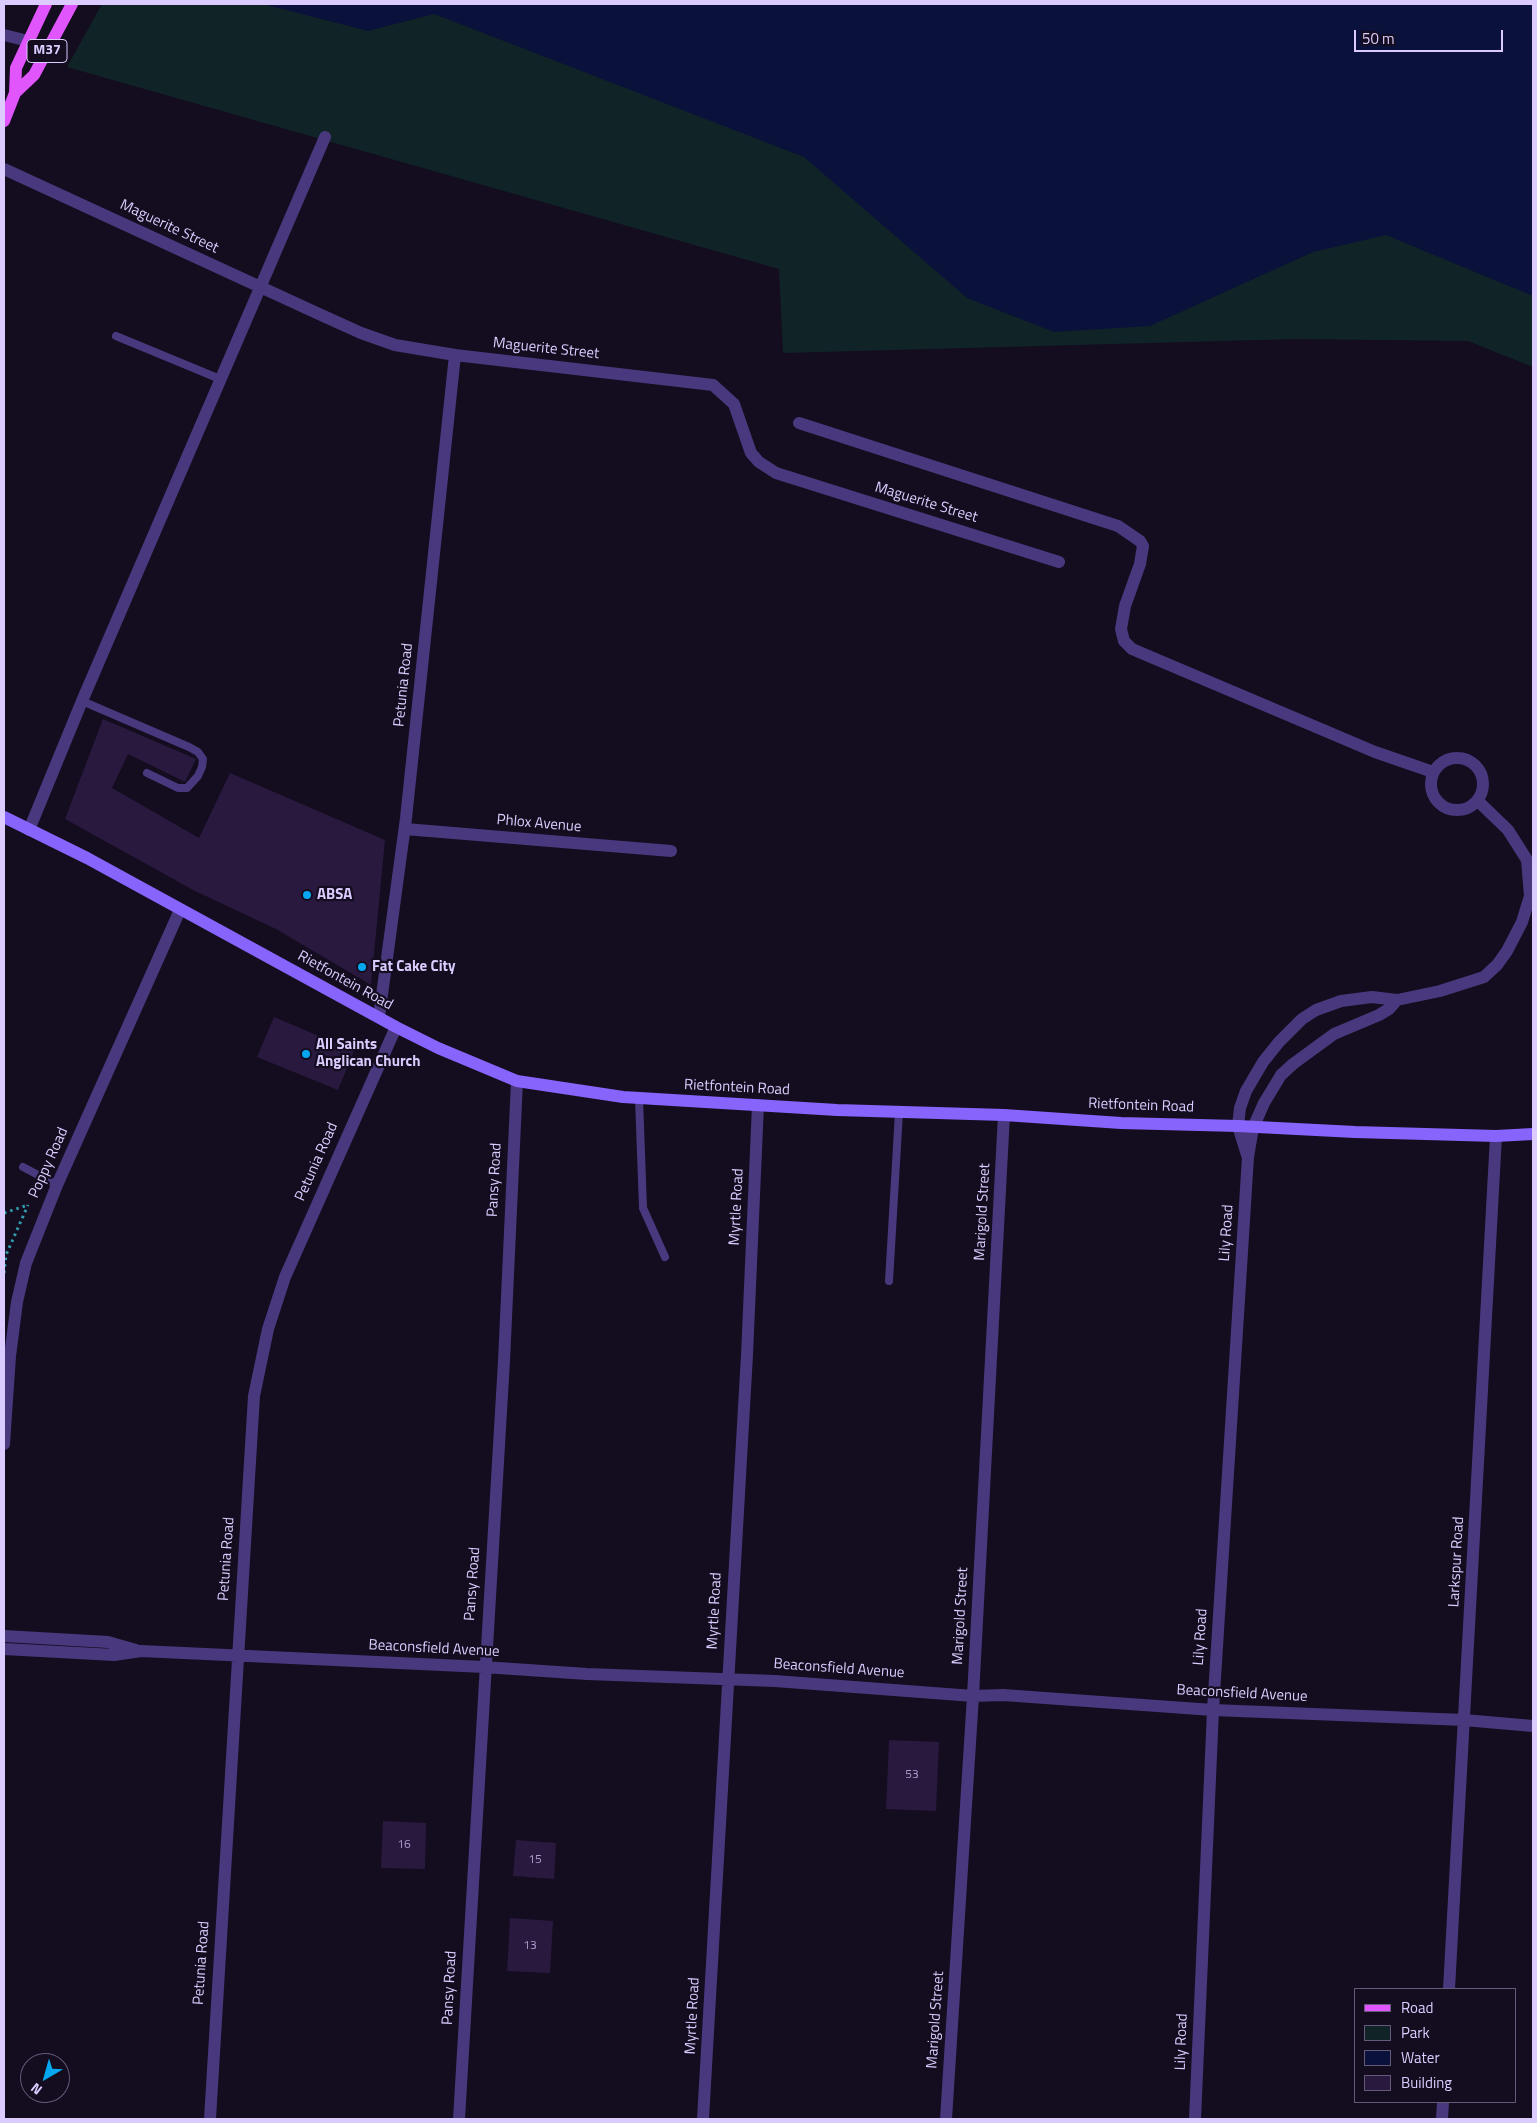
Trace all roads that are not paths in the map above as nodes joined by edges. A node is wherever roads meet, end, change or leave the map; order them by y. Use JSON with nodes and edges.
{"nodes":[{"id":1,"x":46,"y":4,"type":"edge"},
{"id":2,"x":72,"y":4,"type":"edge"},
{"id":3,"x":4,"y":35,"type":"edge"},
{"id":4,"x":28,"y":42,"type":"junction"},
{"id":5,"x":15,"y":93,"type":"junction"},
{"id":6,"x":4,"y":120,"type":"edge"},
{"id":7,"x":324,"y":136,"type":"dead end"},
{"id":8,"x":4,"y":169,"type":"edge"},
{"id":9,"x":260,"y":287,"type":"junction"},
{"id":10,"x":116,"y":336,"type":"dead end"},
{"id":11,"x":455,"y":355,"type":"junction"},
{"id":12,"x":220,"y":379,"type":"junction"},
{"id":13,"x":799,"y":423,"type":"dead end"},
{"id":14,"x":1059,"y":562,"type":"dead end"},
{"id":15,"x":82,"y":700,"type":"junction"},
{"id":16,"x":1433,"y":772,"type":"junction"},
{"id":17,"x":147,"y":773,"type":"dead end"},
{"id":18,"x":1478,"y":801,"type":"junction"},
{"id":19,"x":4,"y":817,"type":"edge"},
{"id":20,"x":405,"y":828,"type":"junction"},
{"id":21,"x":29,"y":830,"type":"junction"},
{"id":22,"x":671,"y":851,"type":"dead end"},
{"id":23,"x":180,"y":910,"type":"junction"},
{"id":24,"x":1397,"y":1000,"type":"junction"},
{"id":25,"x":378,"y":1017,"type":"junction"},
{"id":26,"x":396,"y":1027,"type":"junction"},
{"id":27,"x":517,"y":1081,"type":"junction"},
{"id":28,"x":639,"y":1098,"type":"junction"},
{"id":29,"x":758,"y":1106,"type":"junction"},
{"id":30,"x":899,"y":1112,"type":"junction"},
{"id":31,"x":1004,"y":1115,"type":"junction"},
{"id":32,"x":1238,"y":1126,"type":"junction"},
{"id":33,"x":1253,"y":1128,"type":"junction"},
{"id":34,"x":1532,"y":1132,"type":"edge"},
{"id":35,"x":1496,"y":1136,"type":"junction"},
{"id":36,"x":1248,"y":1157,"type":"junction"},
{"id":37,"x":24,"y":1167,"type":"dead end"},
{"id":38,"x":57,"y":1185,"type":"junction"},
{"id":39,"x":665,"y":1257,"type":"dead end"},
{"id":40,"x":889,"y":1280,"type":"dead end"},
{"id":41,"x":4,"y":1444,"type":"edge"},
{"id":42,"x":4,"y":1636,"type":"edge"},
{"id":43,"x":4,"y":1649,"type":"edge"},
{"id":44,"x":141,"y":1651,"type":"junction"},
{"id":45,"x":237,"y":1656,"type":"junction"},
{"id":46,"x":484,"y":1667,"type":"junction"},
{"id":47,"x":728,"y":1679,"type":"junction"},
{"id":48,"x":973,"y":1696,"type":"junction"},
{"id":49,"x":1213,"y":1710,"type":"junction"},
{"id":50,"x":1464,"y":1720,"type":"junction"},
{"id":51,"x":1533,"y":1726,"type":"edge"},
{"id":52,"x":1449,"y":1988,"type":"edge"},
{"id":53,"x":1443,"y":2103,"type":"edge"},
{"id":54,"x":210,"y":2119,"type":"edge"},
{"id":55,"x":459,"y":2119,"type":"edge"},
{"id":56,"x":703,"y":2119,"type":"edge"},
{"id":57,"x":946,"y":2119,"type":"edge"},
{"id":58,"x":1195,"y":2119,"type":"edge"},
{"id":59,"x":1442,"y":2119,"type":"edge"}],
"edges":[{"from":1,"to":4,"type":"main road","number":"M37"},
{"from":2,"to":5,"type":"main road","number":"M37"},
{"from":3,"to":4,"type":"street"},
{"from":4,"to":5,"type":"main road","number":"M37"},
{"from":5,"to":6,"type":"main road","number":"M37"},
{"from":7,"to":9,"type":"street"},
{"from":8,"to":9,"type":"street","name":"Maguerite Street"},
{"from":9,"to":11,"type":"street","name":"Maguerite Street"},
{"from":9,"to":12,"type":"street"},
{"from":10,"to":12,"type":"lane"},
{"from":11,"to":14,"type":"street","name":"Maguerite Street"},
{"from":11,"to":20,"type":"street","name":"Petunia Road"},
{"from":12,"to":15,"type":"street"},
{"from":13,"to":16,"type":"street"},
{"from":15,"to":17,"type":"lane"},
{"from":15,"to":21,"type":"street"},
{"from":16,"to":18,"type":"street"},
{"from":16,"to":18,"type":"street"},
{"from":18,"to":24,"type":"street"},
{"from":19,"to":21,"type":"street","name":"Rietfontein Road"},
{"from":20,"to":22,"type":"street","name":"Phlox Avenue"},
{"from":20,"to":25,"type":"street","name":"Petunia Road"},
{"from":21,"to":23,"type":"street","name":"Rietfontein Road"},
{"from":23,"to":25,"type":"street","name":"Rietfontein Road"},
{"from":23,"to":38,"type":"street","name":"Poppy Road"},
{"from":24,"to":32,"type":"street"},
{"from":24,"to":33,"type":"street","name":"Lily Road"},
{"from":25,"to":26,"type":"street","name":"Rietfontein Road"},
{"from":26,"to":27,"type":"street","name":"Rietfontein Road"},
{"from":26,"to":45,"type":"street","name":"Petunia Road"},
{"from":27,"to":28,"type":"street","name":"Rietfontein Road"},
{"from":27,"to":46,"type":"street","name":"Pansy Road"},
{"from":28,"to":29,"type":"street","name":"Rietfontein Road"},
{"from":28,"to":39,"type":"lane"},
{"from":29,"to":30,"type":"street","name":"Rietfontein Road"},
{"from":29,"to":47,"type":"street","name":"Myrtle Road"},
{"from":30,"to":31,"type":"street","name":"Rietfontein Road"},
{"from":30,"to":40,"type":"lane"},
{"from":31,"to":32,"type":"street","name":"Rietfontein Road"},
{"from":31,"to":48,"type":"street","name":"Marigold Street"},
{"from":32,"to":33,"type":"street","name":"Rietfontein Road"},
{"from":32,"to":36,"type":"street","name":"Lily Road"},
{"from":33,"to":35,"type":"street","name":"Rietfontein Road"},
{"from":33,"to":36,"type":"street","name":"Lily Road"},
{"from":34,"to":35,"type":"street","name":"Rietfontein Road"},
{"from":35,"to":50,"type":"street","name":"Larkspur Road"},
{"from":36,"to":49,"type":"street","name":"Lily Road"},
{"from":37,"to":38,"type":"lane"},
{"from":38,"to":41,"type":"street","name":"Poppy Road"},
{"from":42,"to":44,"type":"street","name":"Beaconsfield Avenue"},
{"from":43,"to":44,"type":"street","name":"Beaconsfield Avenue"},
{"from":44,"to":45,"type":"street","name":"Beaconsfield Avenue"},
{"from":45,"to":46,"type":"street","name":"Beaconsfield Avenue"},
{"from":45,"to":54,"type":"street","name":"Petunia Road"},
{"from":46,"to":47,"type":"street","name":"Beaconsfield Avenue"},
{"from":46,"to":55,"type":"street","name":"Pansy Road"},
{"from":47,"to":48,"type":"street","name":"Beaconsfield Avenue"},
{"from":47,"to":56,"type":"street","name":"Myrtle Road"},
{"from":48,"to":49,"type":"street","name":"Beaconsfield Avenue"},
{"from":48,"to":57,"type":"street","name":"Marigold Street"},
{"from":49,"to":50,"type":"street","name":"Beaconsfield Avenue"},
{"from":49,"to":58,"type":"street","name":"Lily Road"},
{"from":50,"to":51,"type":"street","name":"Beaconsfield Avenue"},
{"from":50,"to":52,"type":"street","name":"Larkspur Road"},
{"from":53,"to":59,"type":"street"}]}
